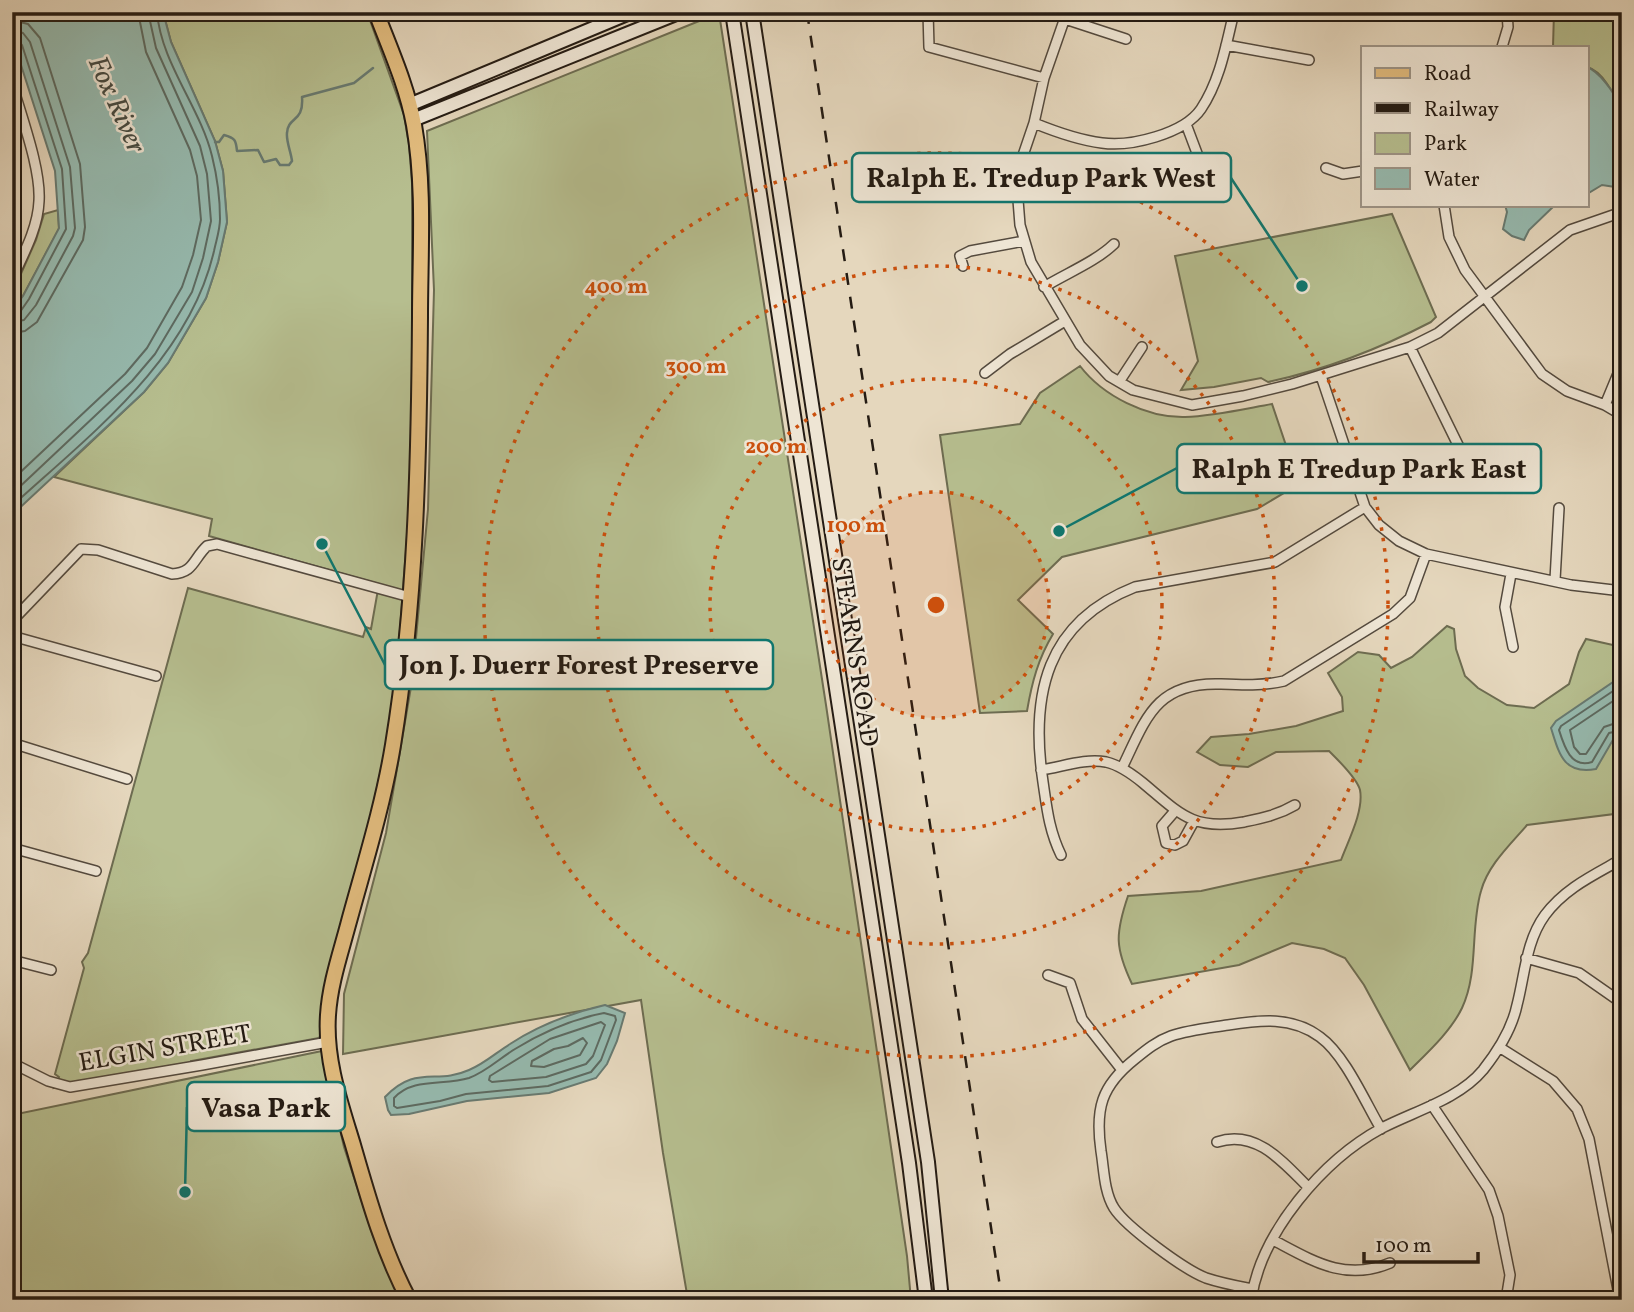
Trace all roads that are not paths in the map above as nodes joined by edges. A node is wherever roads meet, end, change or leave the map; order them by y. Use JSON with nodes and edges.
{"nodes":[{"id":1,"x":376,"y":12,"type":"edge"},
{"id":2,"x":632,"y":12,"type":"edge"},
{"id":3,"x":681,"y":12,"type":"edge"},
{"id":4,"x":732,"y":12,"type":"edge"},
{"id":5,"x":752,"y":12,"type":"edge"},
{"id":6,"x":928,"y":12,"type":"edge"},
{"id":7,"x":1234,"y":12,"type":"edge"},
{"id":8,"x":1507,"y":12,"type":"edge"},
{"id":9,"x":1066,"y":15,"type":"edge"},
{"id":10,"x":1126,"y":39,"type":"dead end"},
{"id":11,"x":1226,"y":46,"type":"junction"},
{"id":12,"x":1502,"y":46,"type":"edge"},
{"id":13,"x":1309,"y":60,"type":"dead end"},
{"id":14,"x":1044,"y":78,"type":"junction"},
{"id":15,"x":12,"y":83,"type":"edge"},
{"id":16,"x":409,"y":105,"type":"junction"},
{"id":17,"x":413,"y":120,"type":"junction"},
{"id":18,"x":1034,"y":123,"type":"junction"},
{"id":19,"x":1186,"y":124,"type":"junction"},
{"id":20,"x":951,"y":158,"type":"dead end"},
{"id":21,"x":1020,"y":164,"type":"junction"},
{"id":22,"x":1326,"y":168,"type":"dead end"},
{"id":23,"x":1361,"y":171,"type":"edge"},
{"id":24,"x":1218,"y":184,"type":"dead end"},
{"id":25,"x":1444,"y":206,"type":"edge"},
{"id":26,"x":1622,"y":212,"type":"edge"},
{"id":27,"x":1024,"y":241,"type":"junction"},
{"id":28,"x":1114,"y":244,"type":"dead end"},
{"id":29,"x":963,"y":266,"type":"dead end"},
{"id":30,"x":12,"y":279,"type":"edge"},
{"id":31,"x":1044,"y":287,"type":"junction"},
{"id":32,"x":1484,"y":297,"type":"junction"},
{"id":33,"x":1065,"y":321,"type":"junction"},
{"id":34,"x":1142,"y":347,"type":"dead end"},
{"id":35,"x":1410,"y":347,"type":"junction"},
{"id":36,"x":1622,"y":364,"type":"edge"},
{"id":37,"x":985,"y":373,"type":"dead end"},
{"id":38,"x":1321,"y":376,"type":"junction"},
{"id":39,"x":1119,"y":382,"type":"junction"},
{"id":40,"x":1605,"y":405,"type":"junction"},
{"id":41,"x":1622,"y":415,"type":"edge"},
{"id":42,"x":1459,"y":447,"type":"dead end"},
{"id":43,"x":1366,"y":507,"type":"junction"},
{"id":44,"x":1559,"y":508,"type":"dead end"},
{"id":45,"x":1426,"y":554,"type":"junction"},
{"id":46,"x":1511,"y":574,"type":"junction"},
{"id":47,"x":1555,"y":580,"type":"junction"},
{"id":48,"x":1622,"y":591,"type":"edge"},
{"id":49,"x":410,"y":597,"type":"junction"},
{"id":50,"x":12,"y":621,"type":"edge"},
{"id":51,"x":12,"y":636,"type":"edge"},
{"id":52,"x":1513,"y":647,"type":"dead end"},
{"id":53,"x":156,"y":676,"type":"dead end"},
{"id":54,"x":12,"y":743,"type":"edge"},
{"id":55,"x":1122,"y":768,"type":"junction"},
{"id":56,"x":1041,"y":770,"type":"junction"},
{"id":57,"x":127,"y":779,"type":"dead end"},
{"id":58,"x":1295,"y":805,"type":"dead end"},
{"id":59,"x":1175,"y":811,"type":"junction"},
{"id":60,"x":1194,"y":821,"type":"junction"},
{"id":61,"x":12,"y":848,"type":"edge"},
{"id":62,"x":1061,"y":855,"type":"dead end"},
{"id":63,"x":1622,"y":859,"type":"edge"},
{"id":64,"x":96,"y":872,"type":"dead end"},
{"id":65,"x":1527,"y":958,"type":"junction"},
{"id":66,"x":12,"y":960,"type":"edge"},
{"id":67,"x":51,"y":970,"type":"dead end"},
{"id":68,"x":1048,"y":975,"type":"dead end"},
{"id":69,"x":1622,"y":1003,"type":"edge"},
{"id":70,"x":328,"y":1042,"type":"junction"},
{"id":71,"x":1499,"y":1048,"type":"junction"},
{"id":72,"x":12,"y":1063,"type":"edge"},
{"id":73,"x":1122,"y":1070,"type":"junction"},
{"id":74,"x":1432,"y":1105,"type":"junction"},
{"id":75,"x":1381,"y":1129,"type":"junction"},
{"id":76,"x":1217,"y":1142,"type":"dead end"},
{"id":77,"x":1308,"y":1187,"type":"junction"},
{"id":78,"x":1273,"y":1240,"type":"junction"},
{"id":79,"x":1622,"y":1240,"type":"edge"},
{"id":80,"x":1609,"y":1242,"type":"junction"},
{"id":81,"x":1390,"y":1263,"type":"dead end"},
{"id":82,"x":1252,"y":1295,"type":"edge"},
{"id":83,"x":409,"y":1300,"type":"edge"},
{"id":84,"x":926,"y":1300,"type":"edge"},
{"id":85,"x":942,"y":1300,"type":"edge"},
{"id":86,"x":1506,"y":1300,"type":"edge"},
{"id":87,"x":1620,"y":1300,"type":"edge"}],
"edges":[{"from":1,"to":16,"type":"main road"},
{"from":2,"to":16,"type":"main road"},
{"from":3,"to":17,"type":"main road"},
{"from":4,"to":84,"type":"main road","name":"STEARNS ROAD"},
{"from":5,"to":85,"type":"main road","name":"STEARNS ROAD"},
{"from":6,"to":14,"type":"street"},
{"from":7,"to":11,"type":"street"},
{"from":8,"to":12,"type":"street"},
{"from":9,"to":10,"type":"street"},
{"from":9,"to":14,"type":"street"},
{"from":11,"to":13,"type":"street"},
{"from":11,"to":19,"type":"street"},
{"from":14,"to":18,"type":"street"},
{"from":15,"to":30,"type":"street"},
{"from":16,"to":17,"type":"main road"},
{"from":17,"to":49,"type":"main road"},
{"from":18,"to":19,"type":"street"},
{"from":18,"to":21,"type":"street"},
{"from":19,"to":24,"type":"street"},
{"from":20,"to":21,"type":"street"},
{"from":21,"to":27,"type":"street"},
{"from":22,"to":23,"type":"street"},
{"from":25,"to":32,"type":"street"},
{"from":26,"to":32,"type":"street"},
{"from":27,"to":29,"type":"street"},
{"from":27,"to":31,"type":"street"},
{"from":28,"to":31,"type":"street"},
{"from":31,"to":33,"type":"street"},
{"from":32,"to":35,"type":"street"},
{"from":32,"to":40,"type":"street"},
{"from":33,"to":37,"type":"street"},
{"from":33,"to":39,"type":"street"},
{"from":34,"to":39,"type":"street"},
{"from":35,"to":38,"type":"street"},
{"from":35,"to":42,"type":"street"},
{"from":36,"to":40,"type":"street"},
{"from":38,"to":39,"type":"street"},
{"from":38,"to":43,"type":"street"},
{"from":40,"to":41,"type":"street"},
{"from":43,"to":45,"type":"street"},
{"from":43,"to":56,"type":"street"},
{"from":44,"to":47,"type":"street"},
{"from":45,"to":46,"type":"street"},
{"from":45,"to":55,"type":"street"},
{"from":46,"to":47,"type":"street"},
{"from":46,"to":52,"type":"street"},
{"from":47,"to":48,"type":"street"},
{"from":49,"to":50,"type":"street"},
{"from":49,"to":70,"type":"main road"},
{"from":51,"to":53,"type":"street"},
{"from":54,"to":57,"type":"street"},
{"from":55,"to":56,"type":"street"},
{"from":55,"to":59,"type":"street"},
{"from":56,"to":62,"type":"street"},
{"from":58,"to":60,"type":"street"},
{"from":59,"to":60,"type":"street"},
{"from":59,"to":60,"type":"street"},
{"from":61,"to":64,"type":"street"},
{"from":63,"to":65,"type":"street"},
{"from":65,"to":69,"type":"street"},
{"from":65,"to":71,"type":"street"},
{"from":66,"to":67,"type":"street"},
{"from":68,"to":73,"type":"street"},
{"from":70,"to":72,"type":"street","name":"ELGIN STREET"},
{"from":70,"to":83,"type":"main road"},
{"from":71,"to":74,"type":"street"},
{"from":71,"to":80,"type":"street"},
{"from":73,"to":75,"type":"street"},
{"from":73,"to":82,"type":"street"},
{"from":74,"to":75,"type":"street"},
{"from":74,"to":86,"type":"street"},
{"from":75,"to":77,"type":"street"},
{"from":76,"to":77,"type":"street"},
{"from":77,"to":78,"type":"street"},
{"from":78,"to":81,"type":"street"},
{"from":78,"to":82,"type":"street"},
{"from":79,"to":80,"type":"street"},
{"from":80,"to":87,"type":"street"}]}
